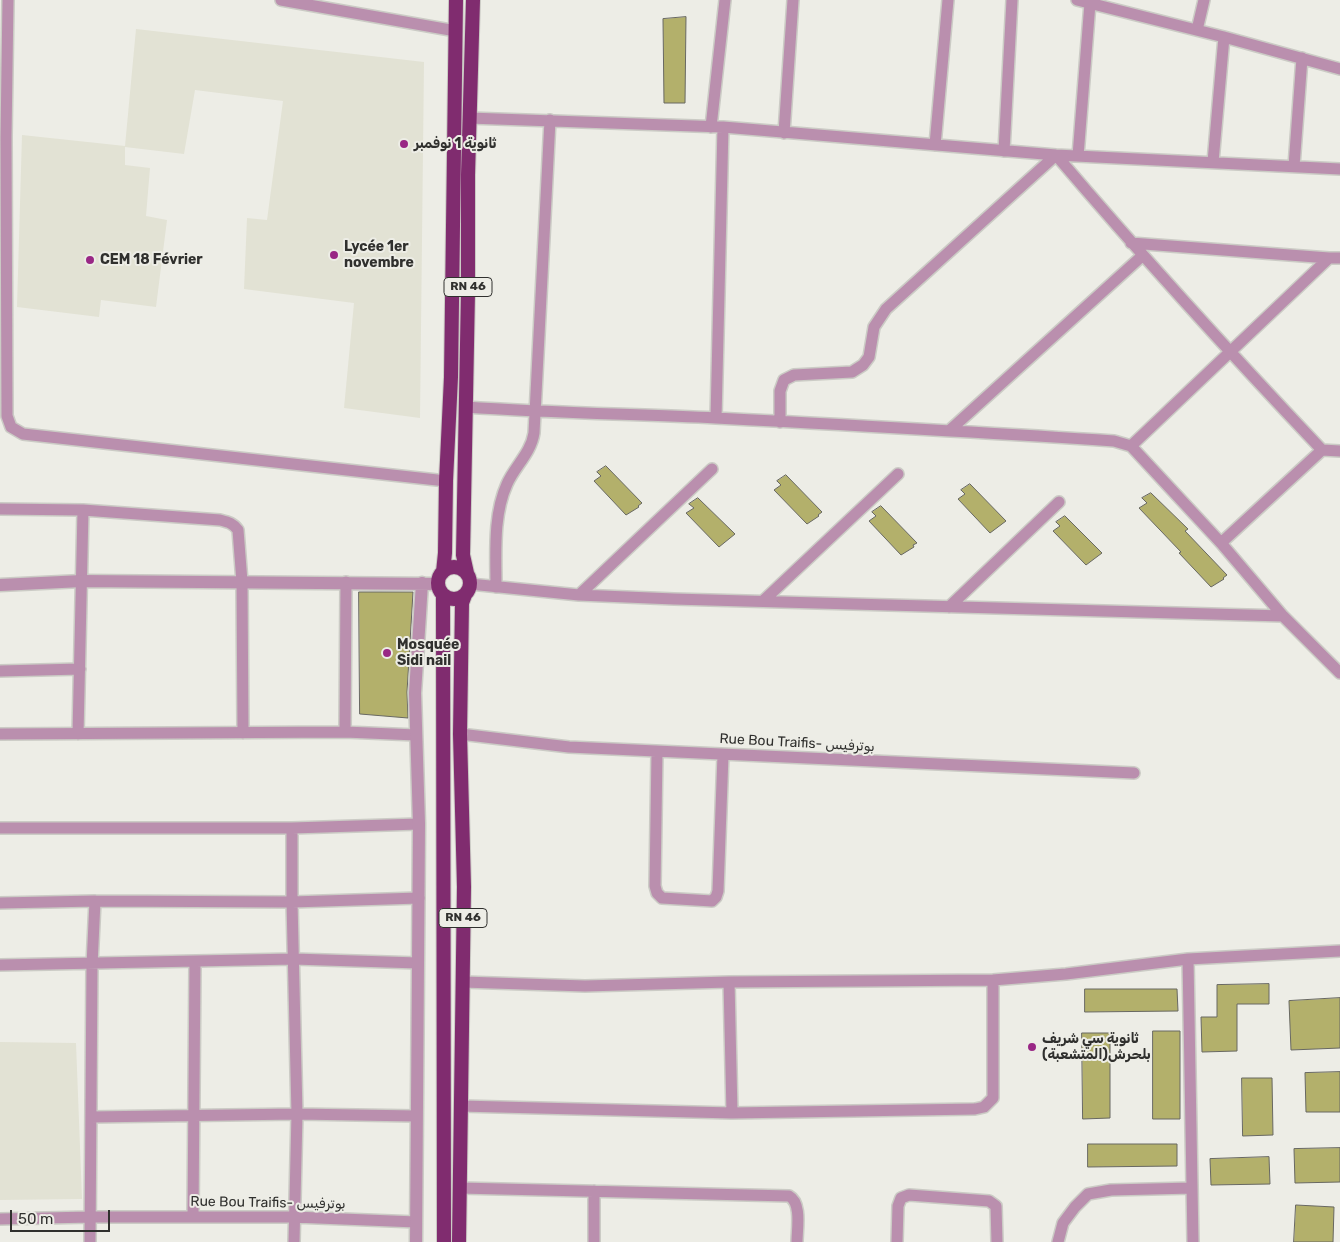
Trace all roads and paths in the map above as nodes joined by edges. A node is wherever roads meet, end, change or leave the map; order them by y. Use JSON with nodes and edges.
{"nodes":[{"id":1,"x":8,"y":0,"type":"edge"},
{"id":2,"x":282,"y":0,"type":"edge"},
{"id":3,"x":456,"y":0,"type":"edge"},
{"id":4,"x":474,"y":0,"type":"edge"},
{"id":5,"x":725,"y":0,"type":"edge"},
{"id":6,"x":793,"y":0,"type":"edge"},
{"id":7,"x":948,"y":0,"type":"edge"},
{"id":8,"x":1012,"y":0,"type":"edge"},
{"id":9,"x":1077,"y":0,"type":"edge"},
{"id":10,"x":1204,"y":0,"type":"edge"},
{"id":11,"x":1090,"y":3,"type":"junction"},
{"id":12,"x":1197,"y":30,"type":"junction"},
{"id":13,"x":456,"y":31,"type":"junction"},
{"id":14,"x":1224,"y":37,"type":"junction"},
{"id":15,"x":1302,"y":58,"type":"junction"},
{"id":16,"x":1340,"y":68,"type":"edge"},
{"id":17,"x":469,"y":118,"type":"junction"},
{"id":18,"x":550,"y":120,"type":"junction"},
{"id":19,"x":717,"y":127,"type":"junction"},
{"id":20,"x":784,"y":132,"type":"junction"},
{"id":21,"x":3,"y":137,"type":"edge"},
{"id":22,"x":935,"y":145,"type":"junction"},
{"id":23,"x":1004,"y":151,"type":"junction"},
{"id":24,"x":1056,"y":155,"type":"junction"},
{"id":25,"x":1078,"y":156,"type":"junction"},
{"id":26,"x":1213,"y":162,"type":"junction"},
{"id":27,"x":1294,"y":166,"type":"junction"},
{"id":28,"x":1340,"y":169,"type":"edge"},
{"id":29,"x":1131,"y":243,"type":"junction"},
{"id":30,"x":1142,"y":256,"type":"junction"},
{"id":31,"x":1335,"y":258,"type":"edge"},
{"id":32,"x":1230,"y":353,"type":"junction"},
{"id":33,"x":466,"y":407,"type":"junction"},
{"id":34,"x":536,"y":412,"type":"junction"},
{"id":35,"x":716,"y":418,"type":"junction"},
{"id":36,"x":780,"y":422,"type":"junction"},
{"id":37,"x":950,"y":430,"type":"junction"},
{"id":38,"x":1131,"y":446,"type":"junction"},
{"id":39,"x":1322,"y":450,"type":"junction"},
{"id":40,"x":1340,"y":451,"type":"edge"},
{"id":41,"x":712,"y":468,"type":"dead end"},
{"id":42,"x":898,"y":474,"type":"dead end"},
{"id":43,"x":446,"y":481,"type":"junction"},
{"id":44,"x":1058,"y":502,"type":"dead end"},
{"id":45,"x":0,"y":509,"type":"edge"},
{"id":46,"x":83,"y":510,"type":"junction"},
{"id":47,"x":1221,"y":543,"type":"junction"},
{"id":48,"x":82,"y":581,"type":"junction"},
{"id":49,"x":242,"y":582,"type":"junction"},
{"id":50,"x":346,"y":582,"type":"junction"},
{"id":51,"x":422,"y":583,"type":"junction"},
{"id":52,"x":441,"y":583,"type":"junction"},
{"id":53,"x":467,"y":584,"type":"junction"},
{"id":54,"x":0,"y":585,"type":"edge"},
{"id":55,"x":496,"y":587,"type":"junction"},
{"id":56,"x":579,"y":595,"type":"junction"},
{"id":57,"x":762,"y":602,"type":"junction"},
{"id":58,"x":949,"y":607,"type":"junction"},
{"id":59,"x":1282,"y":616,"type":"junction"},
{"id":60,"x":80,"y":669,"type":"junction"},
{"id":61,"x":0,"y":671,"type":"edge"},
{"id":62,"x":1340,"y":673,"type":"edge"},
{"id":63,"x":242,"y":732,"type":"junction"},
{"id":64,"x":345,"y":732,"type":"junction"},
{"id":65,"x":0,"y":734,"type":"edge"},
{"id":66,"x":78,"y":734,"type":"junction"},
{"id":67,"x":460,"y":734,"type":"junction"},
{"id":68,"x":416,"y":735,"type":"junction"},
{"id":69,"x":657,"y":752,"type":"junction"},
{"id":70,"x":723,"y":755,"type":"junction"},
{"id":71,"x":1134,"y":773,"type":"dead end"},
{"id":72,"x":419,"y":824,"type":"junction"},
{"id":73,"x":0,"y":828,"type":"edge"},
{"id":74,"x":292,"y":828,"type":"junction"},
{"id":75,"x":419,"y":898,"type":"junction"},
{"id":76,"x":96,"y":901,"type":"junction"},
{"id":77,"x":292,"y":902,"type":"junction"},
{"id":78,"x":0,"y":903,"type":"edge"},
{"id":79,"x":1340,"y":951,"type":"edge"},
{"id":80,"x":1188,"y":958,"type":"junction"},
{"id":81,"x":294,"y":959,"type":"junction"},
{"id":82,"x":195,"y":962,"type":"junction"},
{"id":83,"x":418,"y":962,"type":"junction"},
{"id":84,"x":92,"y":964,"type":"junction"},
{"id":85,"x":0,"y":965,"type":"edge"},
{"id":86,"x":993,"y":980,"type":"junction"},
{"id":87,"x":463,"y":982,"type":"junction"},
{"id":88,"x":729,"y":982,"type":"junction"},
{"id":89,"x":461,"y":1106,"type":"junction"},
{"id":90,"x":732,"y":1113,"type":"junction"},
{"id":91,"x":297,"y":1114,"type":"junction"},
{"id":92,"x":194,"y":1115,"type":"junction"},
{"id":93,"x":416,"y":1116,"type":"junction"},
{"id":94,"x":91,"y":1117,"type":"junction"},
{"id":95,"x":460,"y":1188,"type":"junction"},
{"id":96,"x":1192,"y":1188,"type":"junction"},
{"id":97,"x":594,"y":1191,"type":"junction"},
{"id":98,"x":90,"y":1217,"type":"junction"},
{"id":99,"x":193,"y":1217,"type":"junction"},
{"id":100,"x":294,"y":1217,"type":"junction"},
{"id":101,"x":0,"y":1220,"type":"edge"},
{"id":102,"x":416,"y":1222,"type":"junction"},
{"id":103,"x":90,"y":1242,"type":"edge"},
{"id":104,"x":294,"y":1242,"type":"edge"},
{"id":105,"x":416,"y":1242,"type":"edge"},
{"id":106,"x":444,"y":1242,"type":"edge"},
{"id":107,"x":459,"y":1242,"type":"edge"},
{"id":108,"x":594,"y":1242,"type":"edge"},
{"id":109,"x":797,"y":1242,"type":"edge"},
{"id":110,"x":897,"y":1242,"type":"edge"},
{"id":111,"x":997,"y":1242,"type":"edge"},
{"id":112,"x":1058,"y":1242,"type":"edge"},
{"id":113,"x":1193,"y":1242,"type":"edge"}],
"edges":[{"from":1,"to":21,"type":"street"},
{"from":2,"to":13,"type":"street"},
{"from":3,"to":13,"type":"highway","number":"RN 46"},
{"from":4,"to":17,"type":"highway","number":"RN 46"},
{"from":5,"to":19,"type":"street"},
{"from":6,"to":20,"type":"street"},
{"from":7,"to":22,"type":"street"},
{"from":8,"to":23,"type":"street"},
{"from":9,"to":11,"type":"street"},
{"from":10,"to":12,"type":"street"},
{"from":11,"to":12,"type":"street"},
{"from":11,"to":25,"type":"street"},
{"from":12,"to":14,"type":"street"},
{"from":13,"to":43,"type":"highway","number":"RN 46"},
{"from":14,"to":15,"type":"street"},
{"from":14,"to":26,"type":"street"},
{"from":15,"to":16,"type":"street"},
{"from":15,"to":27,"type":"street"},
{"from":17,"to":18,"type":"street"},
{"from":17,"to":33,"type":"highway","number":"RN 46"},
{"from":18,"to":19,"type":"street"},
{"from":18,"to":34,"type":"street"},
{"from":19,"to":20,"type":"street"},
{"from":19,"to":35,"type":"street"},
{"from":20,"to":22,"type":"street"},
{"from":21,"to":43,"type":"street"},
{"from":22,"to":23,"type":"street"},
{"from":23,"to":24,"type":"street"},
{"from":24,"to":25,"type":"street"},
{"from":24,"to":29,"type":"street"},
{"from":24,"to":36,"type":"street"},
{"from":25,"to":26,"type":"street"},
{"from":26,"to":27,"type":"street"},
{"from":27,"to":28,"type":"street"},
{"from":29,"to":30,"type":"street"},
{"from":29,"to":31,"type":"street"},
{"from":30,"to":32,"type":"street"},
{"from":30,"to":37,"type":"street"},
{"from":31,"to":32,"type":"street"},
{"from":32,"to":38,"type":"street"},
{"from":32,"to":39,"type":"street"},
{"from":33,"to":34,"type":"street"},
{"from":33,"to":53,"type":"highway","number":"RN 46"},
{"from":34,"to":35,"type":"street"},
{"from":34,"to":55,"type":"street"},
{"from":35,"to":36,"type":"street"},
{"from":36,"to":37,"type":"street"},
{"from":37,"to":38,"type":"street"},
{"from":38,"to":47,"type":"street"},
{"from":39,"to":40,"type":"street"},
{"from":39,"to":47,"type":"street"},
{"from":41,"to":56,"type":"street"},
{"from":42,"to":57,"type":"street"},
{"from":43,"to":52,"type":"highway","number":"RN 46"},
{"from":44,"to":58,"type":"street"},
{"from":45,"to":46,"type":"street"},
{"from":46,"to":48,"type":"street"},
{"from":46,"to":49,"type":"street"},
{"from":47,"to":59,"type":"street"},
{"from":48,"to":49,"type":"street"},
{"from":48,"to":54,"type":"street"},
{"from":48,"to":60,"type":"street"},
{"from":49,"to":50,"type":"street"},
{"from":49,"to":63,"type":"street"},
{"from":50,"to":51,"type":"street"},
{"from":50,"to":64,"type":"street"},
{"from":51,"to":52,"type":"street"},
{"from":51,"to":68,"type":"street"},
{"from":52,"to":53,"type":"highway"},
{"from":52,"to":53,"type":"highway"},
{"from":52,"to":106,"type":"highway","number":"RN 46"},
{"from":53,"to":55,"type":"street"},
{"from":53,"to":67,"type":"highway","number":"RN 46"},
{"from":55,"to":56,"type":"street"},
{"from":56,"to":57,"type":"street"},
{"from":57,"to":58,"type":"street"},
{"from":58,"to":59,"type":"street"},
{"from":59,"to":62,"type":"street"},
{"from":60,"to":61,"type":"street"},
{"from":60,"to":66,"type":"street"},
{"from":63,"to":64,"type":"street"},
{"from":63,"to":66,"type":"street"},
{"from":64,"to":68,"type":"street"},
{"from":65,"to":66,"type":"street"},
{"from":67,"to":69,"type":"street","name":"Rue Bou Traifis- بوترفيس"},
{"from":67,"to":87,"type":"highway","number":"RN 46"},
{"from":68,"to":72,"type":"street"},
{"from":69,"to":70,"type":"street","name":"Rue Bou Traifis- بوترفيس"},
{"from":69,"to":70,"type":"street"},
{"from":70,"to":71,"type":"street","name":"Rue Bou Traifis- بوترفيس"},
{"from":72,"to":74,"type":"street"},
{"from":72,"to":75,"type":"street"},
{"from":73,"to":74,"type":"street"},
{"from":74,"to":77,"type":"street"},
{"from":75,"to":77,"type":"street"},
{"from":75,"to":83,"type":"street"},
{"from":76,"to":77,"type":"street"},
{"from":76,"to":78,"type":"street"},
{"from":76,"to":84,"type":"street"},
{"from":77,"to":81,"type":"street"},
{"from":79,"to":80,"type":"street"},
{"from":80,"to":86,"type":"street"},
{"from":80,"to":96,"type":"street"},
{"from":81,"to":82,"type":"street"},
{"from":81,"to":83,"type":"street"},
{"from":81,"to":91,"type":"street"},
{"from":82,"to":84,"type":"street"},
{"from":82,"to":92,"type":"street"},
{"from":83,"to":93,"type":"street"},
{"from":84,"to":85,"type":"street"},
{"from":84,"to":94,"type":"street"},
{"from":86,"to":88,"type":"street"},
{"from":86,"to":90,"type":"street"},
{"from":87,"to":88,"type":"street"},
{"from":87,"to":89,"type":"highway","number":"RN 46"},
{"from":88,"to":90,"type":"street"},
{"from":89,"to":90,"type":"street"},
{"from":89,"to":95,"type":"highway","number":"RN 46"},
{"from":91,"to":92,"type":"street"},
{"from":91,"to":93,"type":"street"},
{"from":91,"to":100,"type":"street"},
{"from":92,"to":94,"type":"street"},
{"from":92,"to":99,"type":"street"},
{"from":93,"to":102,"type":"street"},
{"from":94,"to":98,"type":"street"},
{"from":95,"to":97,"type":"street"},
{"from":95,"to":107,"type":"highway","number":"RN 46"},
{"from":96,"to":112,"type":"street"},
{"from":96,"to":113,"type":"street"},
{"from":97,"to":108,"type":"street"},
{"from":97,"to":109,"type":"street"},
{"from":98,"to":99,"type":"street","name":"Rue Bou Traifis- بوترفيس"},
{"from":98,"to":101,"type":"street","name":"Rue Bou Traifis- بوترفيس"},
{"from":98,"to":103,"type":"street"},
{"from":99,"to":100,"type":"street","name":"Rue Bou Traifis- بوترفيس"},
{"from":100,"to":102,"type":"street","name":"Rue Bou Traifis- بوترفيس"},
{"from":100,"to":104,"type":"street"},
{"from":102,"to":105,"type":"street"},
{"from":110,"to":111,"type":"street"}]}
